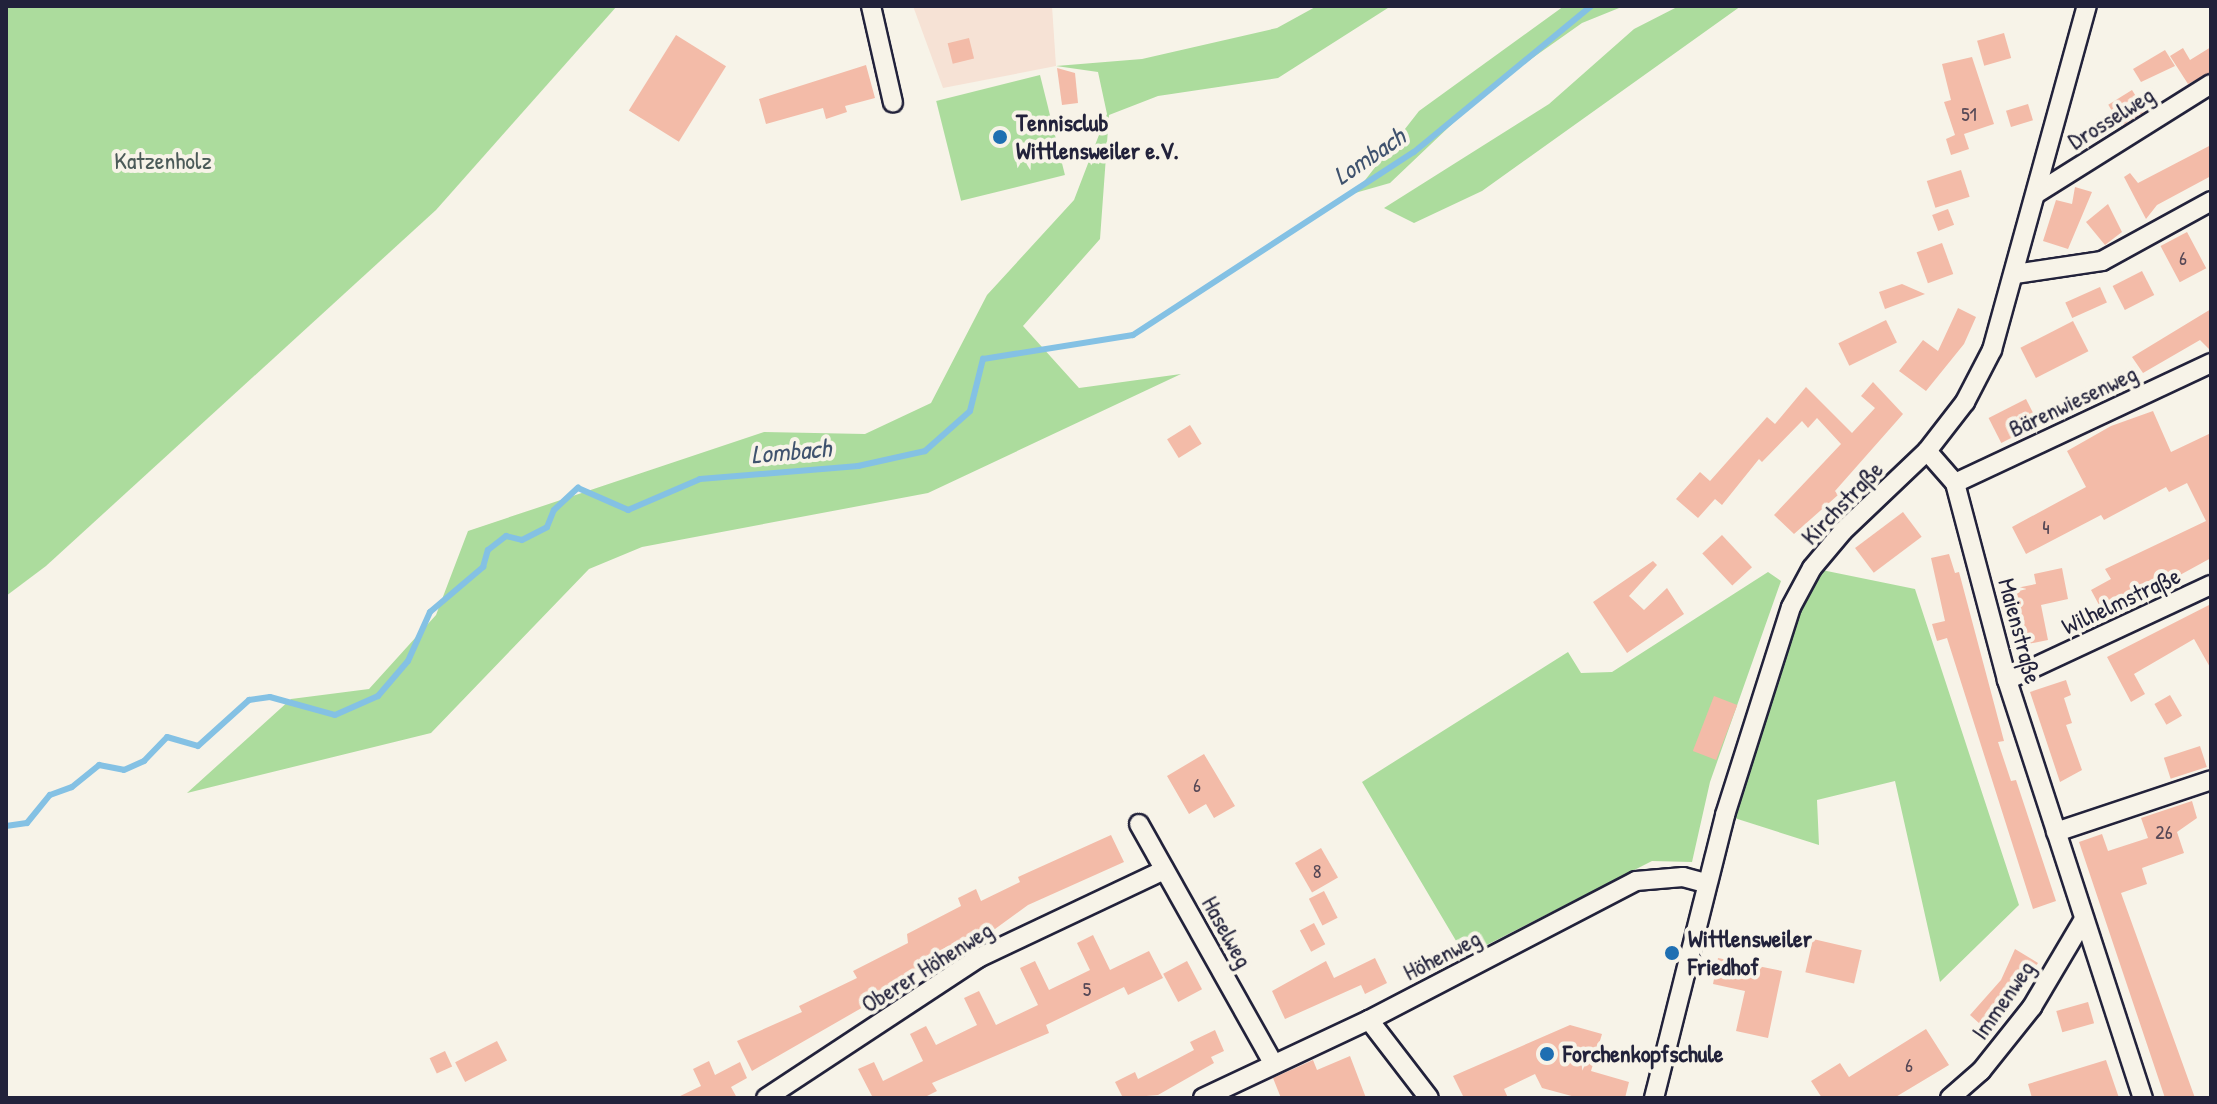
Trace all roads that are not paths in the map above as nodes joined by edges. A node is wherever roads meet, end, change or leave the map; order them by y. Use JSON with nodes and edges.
{"nodes":[{"id":1,"x":871,"y":6,"type":"edge"},
{"id":2,"x":2087,"y":6,"type":"edge"},
{"id":3,"x":2211,"y":84,"type":"edge"},
{"id":4,"x":893,"y":103,"type":"dead end"},
{"id":5,"x":2037,"y":193,"type":"junction"},
{"id":6,"x":2211,"y":201,"type":"edge"},
{"id":7,"x":2015,"y":274,"type":"junction"},
{"id":8,"x":2211,"y":363,"type":"edge"},
{"id":9,"x":1927,"y":451,"type":"junction"},
{"id":10,"x":1955,"y":483,"type":"junction"},
{"id":11,"x":2211,"y":585,"type":"edge"},
{"id":12,"x":2007,"y":680,"type":"junction"},
{"id":13,"x":2211,"y":780,"type":"edge"},
{"id":14,"x":1139,"y":824,"type":"dead end"},
{"id":15,"x":2056,"y":832,"type":"junction"},
{"id":16,"x":1164,"y":870,"type":"junction"},
{"id":17,"x":1706,"y":883,"type":"junction"},
{"id":18,"x":2084,"y":919,"type":"junction"},
{"id":19,"x":1369,"y":1020,"type":"junction"},
{"id":20,"x":1273,"y":1063,"type":"junction"},
{"id":21,"x":766,"y":1098,"type":"edge"},
{"id":22,"x":1203,"y":1098,"type":"edge"},
{"id":23,"x":1429,"y":1098,"type":"edge"},
{"id":24,"x":1654,"y":1098,"type":"edge"},
{"id":25,"x":1950,"y":1098,"type":"edge"},
{"id":26,"x":2143,"y":1098,"type":"edge"}],
"edges":[{"from":1,"to":4,"type":"street"},
{"from":2,"to":5,"type":"street","name":"Kirchstraße"},
{"from":3,"to":5,"type":"street","name":"Drosselweg"},
{"from":5,"to":7,"type":"street","name":"Kirchstraße"},
{"from":6,"to":7,"type":"street"},
{"from":7,"to":9,"type":"street","name":"Kirchstraße"},
{"from":8,"to":10,"type":"street","name":"Bärenwiesenweg"},
{"from":9,"to":10,"type":"street","name":"Maienstraße"},
{"from":9,"to":17,"type":"street","name":"Kirchstraße"},
{"from":10,"to":12,"type":"street","name":"Maienstraße"},
{"from":11,"to":12,"type":"street","name":"Wilhelmstraße"},
{"from":12,"to":15,"type":"street","name":"Maienstraße"},
{"from":13,"to":15,"type":"street"},
{"from":14,"to":16,"type":"street","name":"Haselweg"},
{"from":15,"to":18,"type":"street","name":"Maienstraße"},
{"from":16,"to":20,"type":"street","name":"Haselweg"},
{"from":16,"to":21,"type":"street","name":"Oberer Höhenweg"},
{"from":17,"to":19,"type":"street","name":"Höhenweg"},
{"from":17,"to":24,"type":"street","name":"Kirchstraße"},
{"from":18,"to":25,"type":"street","name":"Immenweg"},
{"from":18,"to":26,"type":"street","name":"Maienstraße"},
{"from":19,"to":20,"type":"street","name":"Höhenweg"},
{"from":19,"to":23,"type":"street"},
{"from":20,"to":22,"type":"street","name":"Höhenweg"}]}
